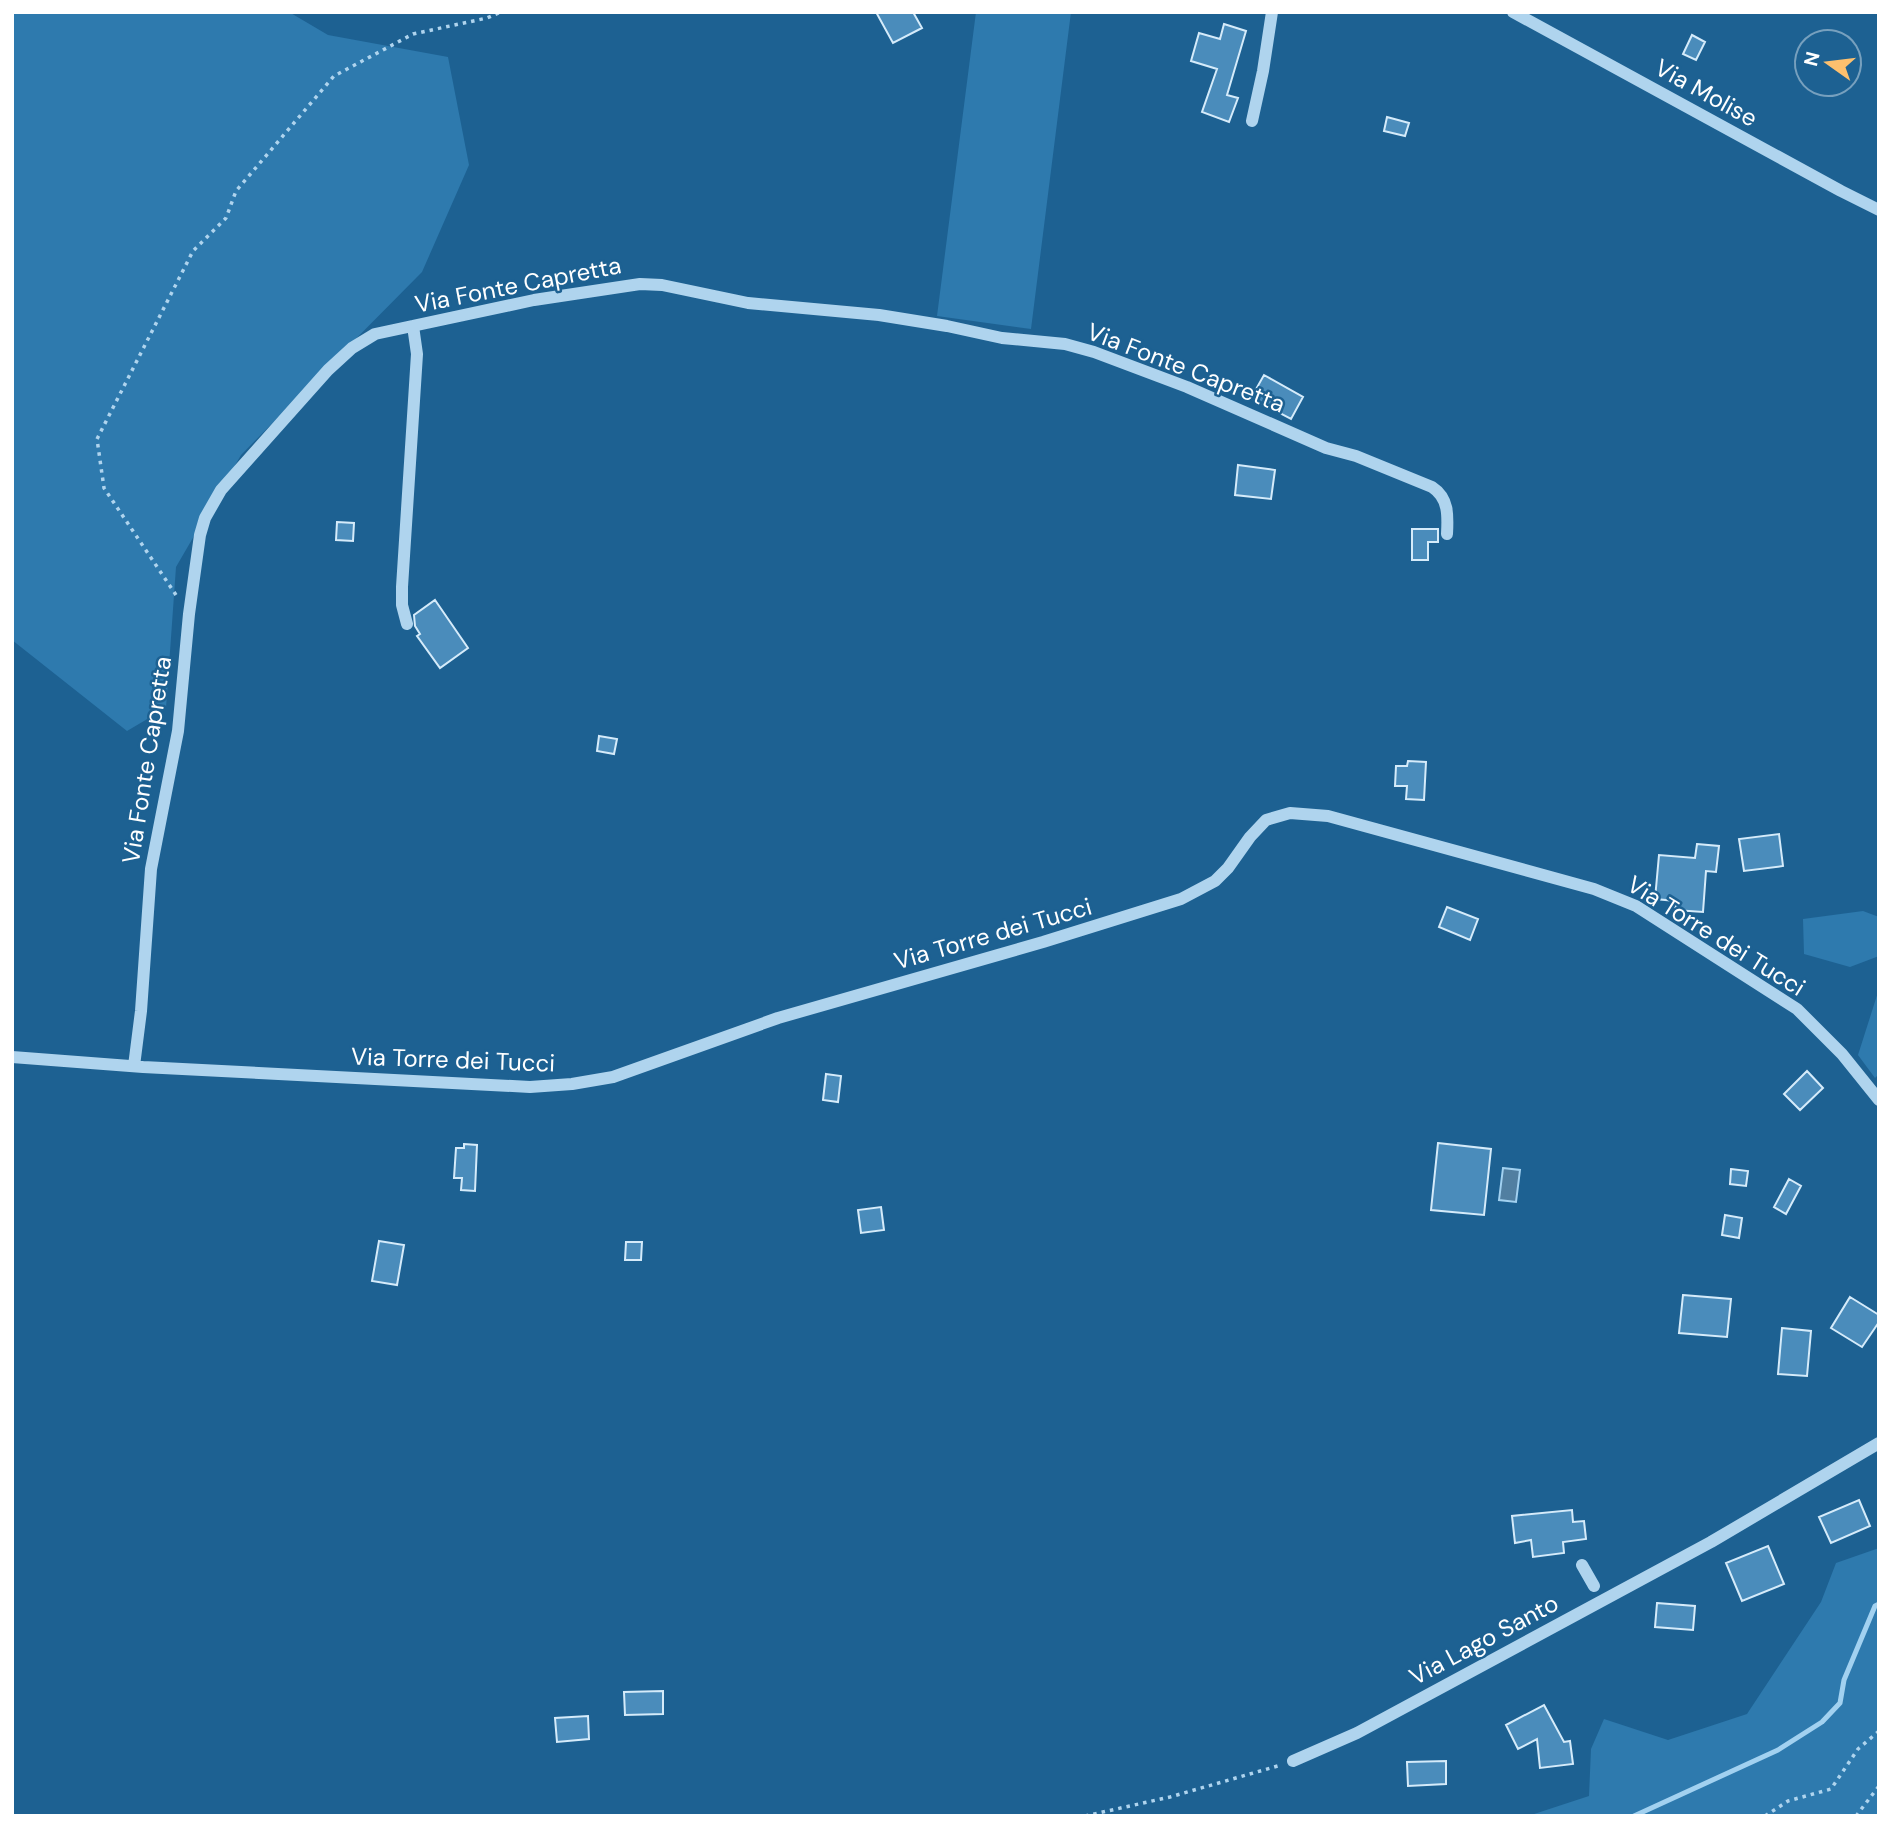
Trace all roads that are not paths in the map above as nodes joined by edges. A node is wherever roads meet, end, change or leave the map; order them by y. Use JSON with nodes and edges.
{"nodes":[{"id":1,"x":1272,"y":12,"type":"edge"},
{"id":2,"x":1513,"y":12,"type":"edge"},
{"id":3,"x":1252,"y":121,"type":"dead end"},
{"id":4,"x":1879,"y":209,"type":"edge"},
{"id":5,"x":413,"y":326,"type":"junction"},
{"id":6,"x":1447,"y":534,"type":"dead end"},
{"id":7,"x":407,"y":624,"type":"dead end"},
{"id":8,"x":12,"y":1057,"type":"edge"},
{"id":9,"x":134,"y":1066,"type":"junction"},
{"id":10,"x":1879,"y":1100,"type":"edge"},
{"id":11,"x":1879,"y":1443,"type":"edge"},
{"id":12,"x":1582,"y":1565,"type":"dead end"},
{"id":13,"x":1594,"y":1586,"type":"dead end"},
{"id":14,"x":1293,"y":1761,"type":"road end"}],
"edges":[{"from":1,"to":3,"type":"street"},
{"from":2,"to":4,"type":"street","name":"Via Molise"},
{"from":5,"to":6,"type":"street","name":"Via Fonte Capretta"},
{"from":5,"to":7,"type":"street"},
{"from":5,"to":9,"type":"street","name":"Via Fonte Capretta"},
{"from":8,"to":9,"type":"street","name":"Via Torre dei Tucci"},
{"from":9,"to":10,"type":"street","name":"Via Torre dei Tucci"},
{"from":11,"to":14,"type":"street","name":"Via Lago Santo"},
{"from":12,"to":13,"type":"street"}]}
